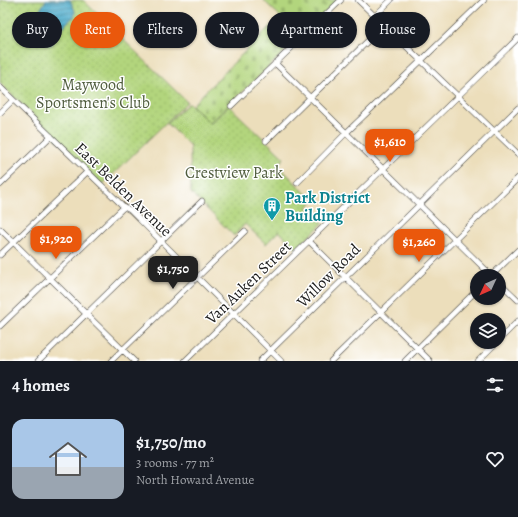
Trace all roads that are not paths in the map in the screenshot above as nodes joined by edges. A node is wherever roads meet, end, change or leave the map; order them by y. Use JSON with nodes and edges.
{"nodes":[{"id":1,"x":341,"y":0,"type":"edge"},
{"id":2,"x":358,"y":0,"type":"edge"},
{"id":3,"x":391,"y":0,"type":"edge"},
{"id":4,"x":484,"y":0,"type":"edge"},
{"id":5,"x":370,"y":12,"type":"edge"},
{"id":6,"x":378,"y":12,"type":"edge"},
{"id":7,"x":518,"y":38,"type":"edge"},
{"id":8,"x":365,"y":44,"type":"edge"},
{"id":9,"x":408,"y":48,"type":"edge"},
{"id":10,"x":421,"y":60,"type":"junction"},
{"id":11,"x":275,"y":63,"type":"junction"},
{"id":12,"x":0,"y":87,"type":"edge"},
{"id":13,"x":457,"y":96,"type":"junction"},
{"id":14,"x":310,"y":98,"type":"junction"},
{"id":15,"x":14,"y":100,"type":"junction"},
{"id":16,"x":231,"y":106,"type":"dead end"},
{"id":17,"x":518,"y":108,"type":"edge"},
{"id":18,"x":0,"y":113,"type":"edge"},
{"id":19,"x":494,"y":131,"type":"junction"},
{"id":20,"x":346,"y":133,"type":"junction"},
{"id":21,"x":51,"y":136,"type":"junction"},
{"id":22,"x":266,"y":141,"type":"dead end"},
{"id":23,"x":518,"y":154,"type":"edge"},
{"id":24,"x":383,"y":169,"type":"junction"},
{"id":25,"x":87,"y":172,"type":"junction"},
{"id":26,"x":518,"y":178,"type":"edge"},
{"id":27,"x":297,"y":183,"type":"dead end"},
{"id":28,"x":0,"y":184,"type":"edge"},
{"id":29,"x":202,"y":201,"type":"dead end"},
{"id":30,"x":419,"y":204,"type":"junction"},
{"id":31,"x":124,"y":207,"type":"junction"},
{"id":32,"x":0,"y":228,"type":"edge"},
{"id":33,"x":246,"y":231,"type":"dead end"},
{"id":34,"x":455,"y":239,"type":"junction"},
{"id":35,"x":309,"y":241,"type":"junction"},
{"id":36,"x":14,"y":242,"type":"junction"},
{"id":37,"x":161,"y":242,"type":"junction"},
{"id":38,"x":518,"y":250,"type":"edge"},
{"id":39,"x":0,"y":255,"type":"edge"},
{"id":40,"x":485,"y":269,"type":"edge"},
{"id":41,"x":499,"y":269,"type":"edge"},
{"id":42,"x":345,"y":277,"type":"junction"},
{"id":43,"x":50,"y":278,"type":"junction"},
{"id":44,"x":197,"y":278,"type":"junction"},
{"id":45,"x":506,"y":289,"type":"edge"},
{"id":46,"x":470,"y":297,"type":"edge"},
{"id":47,"x":518,"y":300,"type":"edge"},
{"id":48,"x":381,"y":312,"type":"junction"},
{"id":49,"x":86,"y":314,"type":"junction"},
{"id":50,"x":234,"y":314,"type":"junction"},
{"id":51,"x":518,"y":321,"type":"edge"},
{"id":52,"x":0,"y":326,"type":"edge"},
{"id":53,"x":506,"y":333,"type":"edge"},
{"id":54,"x":418,"y":349,"type":"junction"},
{"id":55,"x":490,"y":349,"type":"edge"},
{"id":56,"x":123,"y":350,"type":"junction"},
{"id":57,"x":271,"y":350,"type":"junction"},
{"id":58,"x":38,"y":361,"type":"edge"},
{"id":59,"x":111,"y":361,"type":"edge"},
{"id":60,"x":134,"y":361,"type":"edge"},
{"id":61,"x":185,"y":361,"type":"edge"},
{"id":62,"x":260,"y":361,"type":"edge"},
{"id":63,"x":281,"y":361,"type":"edge"},
{"id":64,"x":331,"y":361,"type":"edge"},
{"id":65,"x":405,"y":361,"type":"edge"},
{"id":66,"x":430,"y":361,"type":"edge"},
{"id":67,"x":478,"y":361,"type":"edge"}],
"edges":[{"from":1,"to":11,"type":"street"},
{"from":2,"to":5,"type":"street"},
{"from":3,"to":6,"type":"street"},
{"from":4,"to":10,"type":"street"},
{"from":7,"to":13,"type":"street","name":"Van Auken Street"},
{"from":8,"to":14,"type":"street"},
{"from":9,"to":10,"type":"street"},
{"from":10,"to":13,"type":"street"},
{"from":10,"to":20,"type":"street"},
{"from":11,"to":14,"type":"street"},
{"from":11,"to":16,"type":"street"},
{"from":12,"to":15,"type":"street","name":"East Belden Avenue"},
{"from":13,"to":19,"type":"street"},
{"from":13,"to":24,"type":"street","name":"Van Auken Street"},
{"from":14,"to":20,"type":"street"},
{"from":14,"to":22,"type":"street"},
{"from":15,"to":18,"type":"street"},
{"from":15,"to":21,"type":"street","name":"East Belden Avenue"},
{"from":17,"to":19,"type":"street","name":"Willow Road"},
{"from":19,"to":23,"type":"street"},
{"from":19,"to":30,"type":"street","name":"Willow Road"},
{"from":20,"to":24,"type":"street"},
{"from":20,"to":27,"type":"street"},
{"from":21,"to":25,"type":"street","name":"East Belden Avenue"},
{"from":21,"to":28,"type":"street"},
{"from":24,"to":30,"type":"street"},
{"from":24,"to":35,"type":"street","name":"Van Auken Street"},
{"from":25,"to":31,"type":"street","name":"East Belden Avenue"},
{"from":25,"to":36,"type":"street"},
{"from":26,"to":34,"type":"street"},
{"from":29,"to":37,"type":"street"},
{"from":30,"to":34,"type":"street"},
{"from":30,"to":42,"type":"street","name":"Willow Road"},
{"from":31,"to":37,"type":"street","name":"East Belden Avenue"},
{"from":31,"to":43,"type":"street"},
{"from":32,"to":36,"type":"street"},
{"from":33,"to":44,"type":"street"},
{"from":34,"to":40,"type":"street"},
{"from":34,"to":48,"type":"street"},
{"from":35,"to":42,"type":"street"},
{"from":35,"to":50,"type":"street","name":"Van Auken Street"},
{"from":36,"to":39,"type":"street"},
{"from":36,"to":43,"type":"street"},
{"from":37,"to":44,"type":"street","name":"East Belden Avenue"},
{"from":37,"to":49,"type":"street"},
{"from":38,"to":41,"type":"street"},
{"from":42,"to":48,"type":"street"},
{"from":42,"to":57,"type":"street","name":"Willow Road"},
{"from":43,"to":49,"type":"street"},
{"from":43,"to":52,"type":"street"},
{"from":44,"to":50,"type":"street","name":"East Belden Avenue"},
{"from":44,"to":56,"type":"street"},
{"from":45,"to":47,"type":"street"},
{"from":46,"to":54,"type":"street"},
{"from":48,"to":54,"type":"street"},
{"from":48,"to":64,"type":"street"},
{"from":49,"to":56,"type":"street"},
{"from":49,"to":58,"type":"street"},
{"from":50,"to":57,"type":"street","name":"East Belden Avenue"},
{"from":50,"to":61,"type":"street","name":"Van Auken Street"},
{"from":51,"to":53,"type":"street"},
{"from":54,"to":65,"type":"street"},
{"from":54,"to":66,"type":"street"},
{"from":55,"to":67,"type":"street"},
{"from":56,"to":59,"type":"street"},
{"from":56,"to":60,"type":"street"},
{"from":57,"to":62,"type":"street","name":"Willow Road"},
{"from":57,"to":63,"type":"street","name":"East Belden Avenue"}]}
